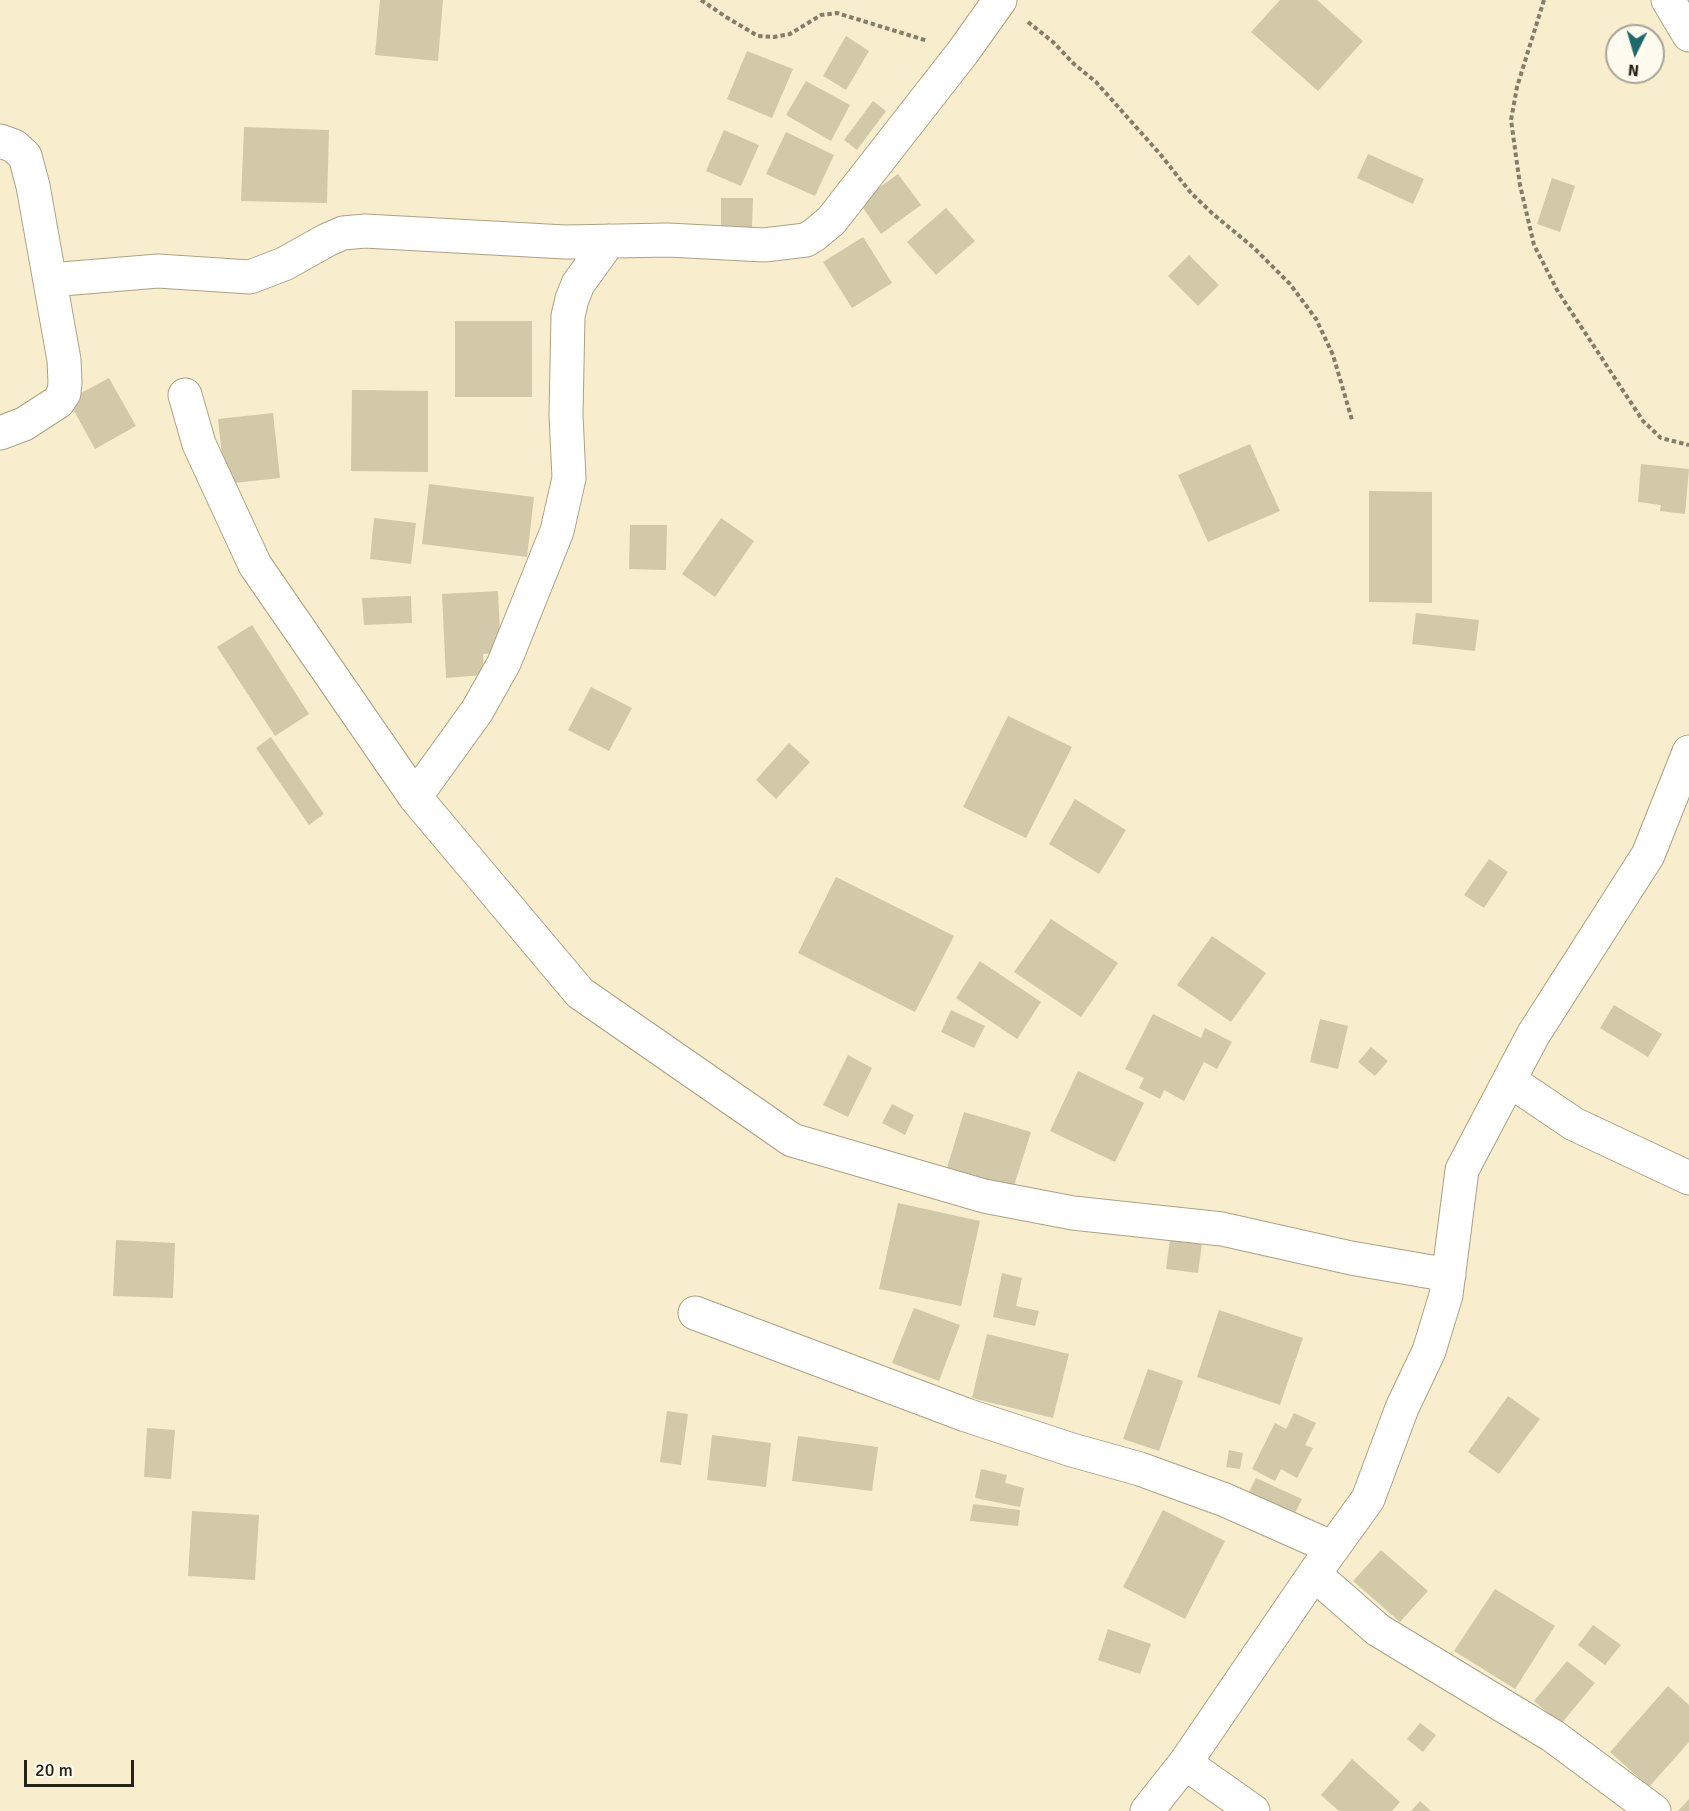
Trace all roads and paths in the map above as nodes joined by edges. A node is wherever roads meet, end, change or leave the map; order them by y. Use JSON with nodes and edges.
{"nodes":[{"id":1,"x":702,"y":0,"type":"edge"},
{"id":2,"x":1544,"y":0,"type":"edge"},
{"id":3,"x":1668,"y":0,"type":"edge"},
{"id":4,"x":1012,"y":9,"type":"edge"},
{"id":5,"x":1689,"y":35,"type":"edge"},
{"id":6,"x":963,"y":52,"type":"junction"},
{"id":7,"x":0,"y":141,"type":"edge"},
{"id":8,"x":609,"y":241,"type":"junction"},
{"id":9,"x":50,"y":280,"type":"junction"},
{"id":10,"x":185,"y":395,"type":"dead end"},
{"id":11,"x":1352,"y":420,"type":"dead end"},
{"id":12,"x":0,"y":433,"type":"edge"},
{"id":13,"x":1689,"y":445,"type":"edge"},
{"id":14,"x":1689,"y":752,"type":"edge"},
{"id":15,"x":415,"y":797,"type":"junction"},
{"id":16,"x":1509,"y":1080,"type":"junction"},
{"id":17,"x":1689,"y":1178,"type":"edge"},
{"id":18,"x":1449,"y":1275,"type":"junction"},
{"id":19,"x":695,"y":1313,"type":"dead end"},
{"id":20,"x":1324,"y":1561,"type":"junction"},
{"id":21,"x":1185,"y":1763,"type":"junction"},
{"id":22,"x":1147,"y":1811,"type":"edge"},
{"id":23,"x":1253,"y":1811,"type":"edge"},
{"id":24,"x":1654,"y":1811,"type":"edge"}],
"edges":[{"from":1,"to":6,"type":"path"},
{"from":2,"to":13,"type":"path"},
{"from":3,"to":5,"type":"street"},
{"from":4,"to":6,"type":"street"},
{"from":4,"to":11,"type":"path"},
{"from":6,"to":8,"type":"street"},
{"from":7,"to":9,"type":"street"},
{"from":8,"to":9,"type":"street"},
{"from":8,"to":15,"type":"street"},
{"from":9,"to":12,"type":"street"},
{"from":10,"to":15,"type":"street"},
{"from":14,"to":16,"type":"street"},
{"from":15,"to":18,"type":"street"},
{"from":16,"to":17,"type":"street"},
{"from":16,"to":18,"type":"street"},
{"from":18,"to":20,"type":"street"},
{"from":19,"to":20,"type":"street"},
{"from":20,"to":21,"type":"street"},
{"from":20,"to":24,"type":"street"},
{"from":21,"to":22,"type":"street"},
{"from":21,"to":23,"type":"street"}]}
